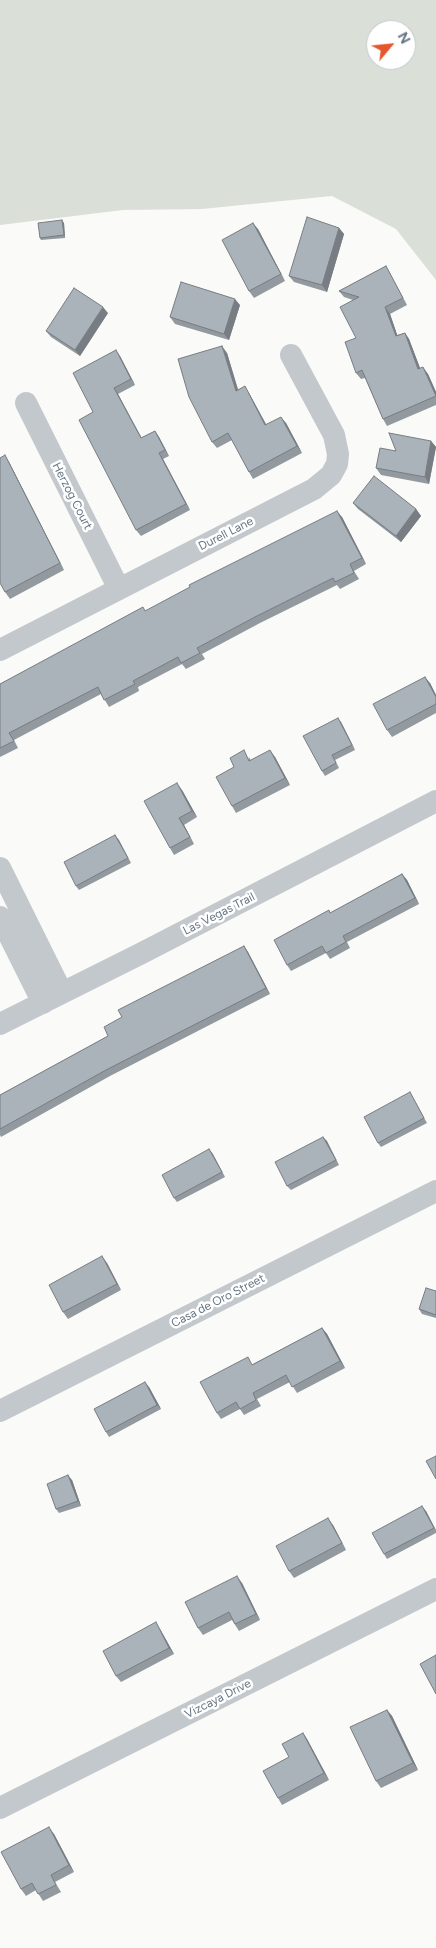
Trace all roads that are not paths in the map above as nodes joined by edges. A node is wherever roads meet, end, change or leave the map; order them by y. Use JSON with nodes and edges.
{"nodes":[{"id":1,"x":291,"y":355,"type":"dead end"},
{"id":2,"x":26,"y":403,"type":"dead end"},
{"id":3,"x":119,"y":589,"type":"junction"},
{"id":4,"x":0,"y":650,"type":"edge"},
{"id":5,"x":436,"y":801,"type":"edge"},
{"id":6,"x":0,"y":868,"type":"edge"},
{"id":7,"x":0,"y":917,"type":"edge"},
{"id":8,"x":52,"y":998,"type":"junction"},
{"id":9,"x":0,"y":1024,"type":"edge"},
{"id":10,"x":436,"y":1191,"type":"edge"},
{"id":11,"x":0,"y":1411,"type":"edge"},
{"id":12,"x":436,"y":1589,"type":"edge"},
{"id":13,"x":0,"y":1808,"type":"edge"}],
"edges":[{"from":1,"to":3,"type":"street","name":"Durell Lane"},
{"from":2,"to":3,"type":"street","name":"Herzog Court"},
{"from":3,"to":4,"type":"street","name":"Durell Lane"},
{"from":5,"to":8,"type":"street","name":"Las Vegas Trail"},
{"from":6,"to":8,"type":"street"},
{"from":7,"to":8,"type":"street"},
{"from":8,"to":9,"type":"street","name":"Las Vegas Trail"},
{"from":10,"to":11,"type":"street","name":"Casa de Oro Street"},
{"from":12,"to":13,"type":"street","name":"Vizcaya Drive"}]}
